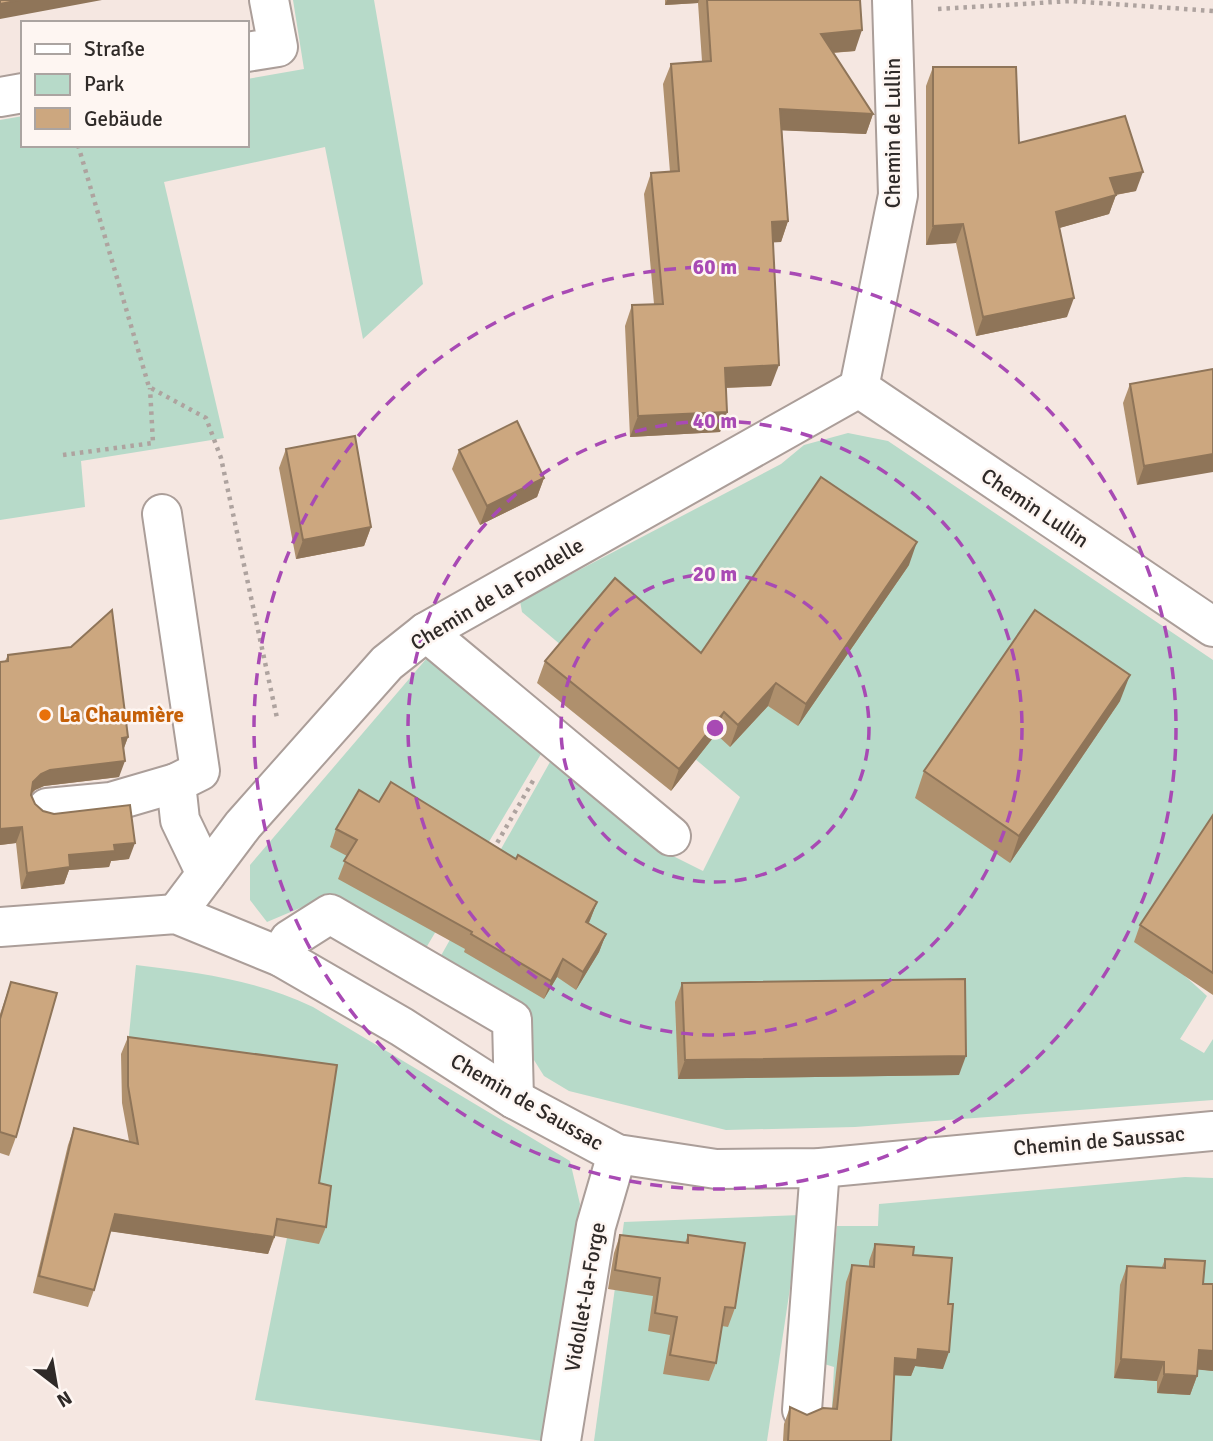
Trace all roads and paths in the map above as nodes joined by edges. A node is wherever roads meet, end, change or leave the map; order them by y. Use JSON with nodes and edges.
{"nodes":[{"id":1,"x":269,"y":0,"type":"edge"},
{"id":2,"x":892,"y":6,"type":"edge"},
{"id":3,"x":1213,"y":11,"type":"edge"},
{"id":4,"x":248,"y":52,"type":"edge"},
{"id":5,"x":21,"y":93,"type":"edge"},
{"id":6,"x":0,"y":97,"type":"edge"},
{"id":7,"x":79,"y":147,"type":"edge"},
{"id":8,"x":149,"y":387,"type":"junction"},
{"id":9,"x":859,"y":388,"type":"junction"},
{"id":10,"x":63,"y":455,"type":"dead end"},
{"id":11,"x":162,"y":514,"type":"dead end"},
{"id":12,"x":1213,"y":626,"type":"edge"},
{"id":13,"x":426,"y":632,"type":"junction"},
{"id":14,"x":556,"y":740,"type":"junction"},
{"id":15,"x":288,"y":774,"type":"junction"},
{"id":16,"x":176,"y":783,"type":"junction"},
{"id":17,"x":47,"y":808,"type":"dead end"},
{"id":18,"x":671,"y":836,"type":"dead end"},
{"id":19,"x":487,"y":861,"type":"edge"},
{"id":20,"x":206,"y":874,"type":"junction"},
{"id":21,"x":176,"y":914,"type":"junction"},
{"id":22,"x":0,"y":927,"type":"edge"},
{"id":23,"x":281,"y":957,"type":"junction"},
{"id":24,"x":514,"y":1099,"type":"junction"},
{"id":25,"x":1213,"y":1131,"type":"edge"},
{"id":26,"x":617,"y":1154,"type":"junction"},
{"id":27,"x":820,"y":1168,"type":"junction"},
{"id":28,"x":802,"y":1410,"type":"edge"},
{"id":29,"x":561,"y":1441,"type":"edge"}],
"edges":[{"from":1,"to":4,"type":"street"},
{"from":2,"to":3,"type":"path"},
{"from":2,"to":9,"type":"street","name":"Chemin de Lullin"},
{"from":5,"to":6,"type":"street"},
{"from":7,"to":8,"type":"path"},
{"from":8,"to":10,"type":"path"},
{"from":8,"to":15,"type":"path"},
{"from":9,"to":12,"type":"street","name":"Chemin Lullin"},
{"from":9,"to":13,"type":"street","name":"Chemin de la Fondelle"},
{"from":11,"to":16,"type":"street"},
{"from":13,"to":14,"type":"street"},
{"from":13,"to":15,"type":"street","name":"Chemin de la Fondelle"},
{"from":14,"to":18,"type":"street"},
{"from":14,"to":19,"type":"path"},
{"from":15,"to":20,"type":"street","name":"Chemin de la Fondelle"},
{"from":16,"to":17,"type":"street"},
{"from":16,"to":20,"type":"street"},
{"from":20,"to":21,"type":"street","name":"Chemin de la Fondelle"},
{"from":21,"to":22,"type":"street","name":"Chemin de Saussac"},
{"from":21,"to":23,"type":"street","name":"Chemin de Saussac"},
{"from":23,"to":24,"type":"street","name":"Chemin de Saussac"},
{"from":23,"to":24,"type":"street"},
{"from":24,"to":26,"type":"street","name":"Chemin de Saussac"},
{"from":25,"to":27,"type":"street","name":"Chemin de Saussac"},
{"from":26,"to":27,"type":"street","name":"Chemin de Saussac"},
{"from":26,"to":29,"type":"street","name":"Vidollet-la-Forge"},
{"from":27,"to":28,"type":"street"}]}
